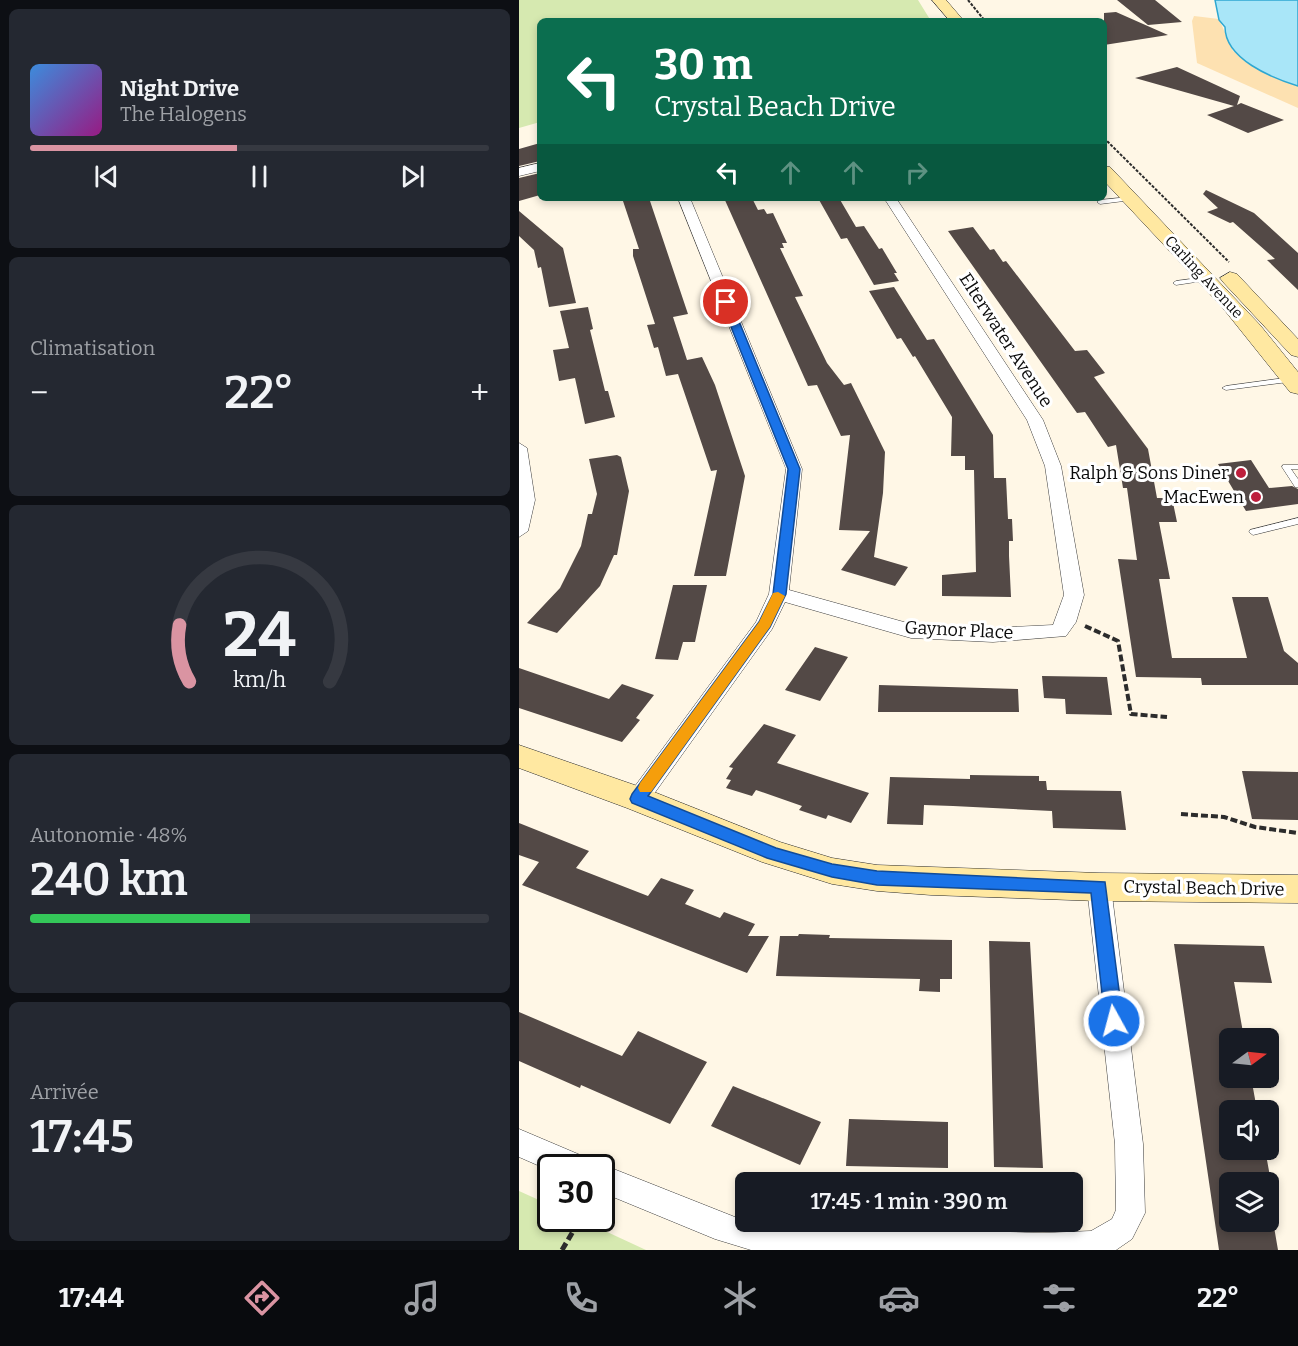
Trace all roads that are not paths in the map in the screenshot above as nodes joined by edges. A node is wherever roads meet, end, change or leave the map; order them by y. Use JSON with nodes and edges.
{"nodes":[{"id":1,"x":939,"y":0,"type":"edge"},
{"id":2,"x":958,"y":0,"type":"edge"},
{"id":3,"x":964,"y":12,"type":"edge"},
{"id":4,"x":1107,"y":154,"type":"edge"},
{"id":5,"x":537,"y":167,"type":"edge"},
{"id":6,"x":519,"y":172,"type":"edge"},
{"id":7,"x":1107,"y":174,"type":"edge"},
{"id":8,"x":1131,"y":199,"type":"junction"},
{"id":9,"x":685,"y":201,"type":"edge"},
{"id":10,"x":892,"y":201,"type":"edge"},
{"id":11,"x":1100,"y":202,"type":"dead end"},
{"id":12,"x":1207,"y":279,"type":"junction"},
{"id":13,"x":1176,"y":283,"type":"dead end"},
{"id":14,"x":1298,"y":351,"type":"edge"},
{"id":15,"x":1295,"y":383,"type":"edge"},
{"id":16,"x":1226,"y":388,"type":"dead end"},
{"id":17,"x":519,"y":448,"type":"edge"},
{"id":18,"x":1298,"y":467,"type":"edge"},
{"id":19,"x":1298,"y":485,"type":"edge"},
{"id":20,"x":1298,"y":521,"type":"edge"},
{"id":21,"x":519,"y":531,"type":"edge"},
{"id":22,"x":1253,"y":532,"type":"dead end"},
{"id":23,"x":779,"y":594,"type":"junction"},
{"id":24,"x":1066,"y":622,"type":"joint"},
{"id":25,"x":519,"y":756,"type":"edge"},
{"id":26,"x":637,"y":799,"type":"junction"},
{"id":27,"x":1099,"y":887,"type":"junction"},
{"id":28,"x":1298,"y":888,"type":"edge"},
{"id":29,"x":519,"y":1143,"type":"edge"},
{"id":30,"x":545,"y":1154,"type":"edge"},
{"id":31,"x":615,"y":1184,"type":"edge"},
{"id":32,"x":842,"y":1246,"type":"edge"},
{"id":33,"x":1096,"y":1248,"type":"edge"}],
"edges":[{"from":1,"to":3,"type":"main road"},
{"from":2,"to":3,"type":"main road"},
{"from":4,"to":14,"type":"main road","name":"Carling Avenue"},
{"from":5,"to":6,"type":"street"},
{"from":7,"to":8,"type":"main road","name":"Carling Avenue"},
{"from":8,"to":11,"type":"lane"},
{"from":8,"to":12,"type":"main road","name":"Carling Avenue"},
{"from":9,"to":23,"type":"street"},
{"from":10,"to":24,"type":"street","name":"Elterwater Avenue"},
{"from":12,"to":13,"type":"lane"},
{"from":12,"to":15,"type":"main road","name":"Carling Avenue"},
{"from":15,"to":16,"type":"lane"},
{"from":17,"to":21,"type":"street"},
{"from":18,"to":19,"type":"lane"},
{"from":20,"to":22,"type":"lane"},
{"from":23,"to":24,"type":"street","name":"Gaynor Place"},
{"from":23,"to":26,"type":"street"},
{"from":25,"to":26,"type":"main road","name":"Crystal Beach Drive"},
{"from":26,"to":27,"type":"main road","name":"Crystal Beach Drive"},
{"from":27,"to":28,"type":"main road","name":"Crystal Beach Drive"},
{"from":27,"to":33,"type":"street"},
{"from":29,"to":30,"type":"street"},
{"from":31,"to":32,"type":"street"},
{"from":32,"to":33,"type":"street"}]}
